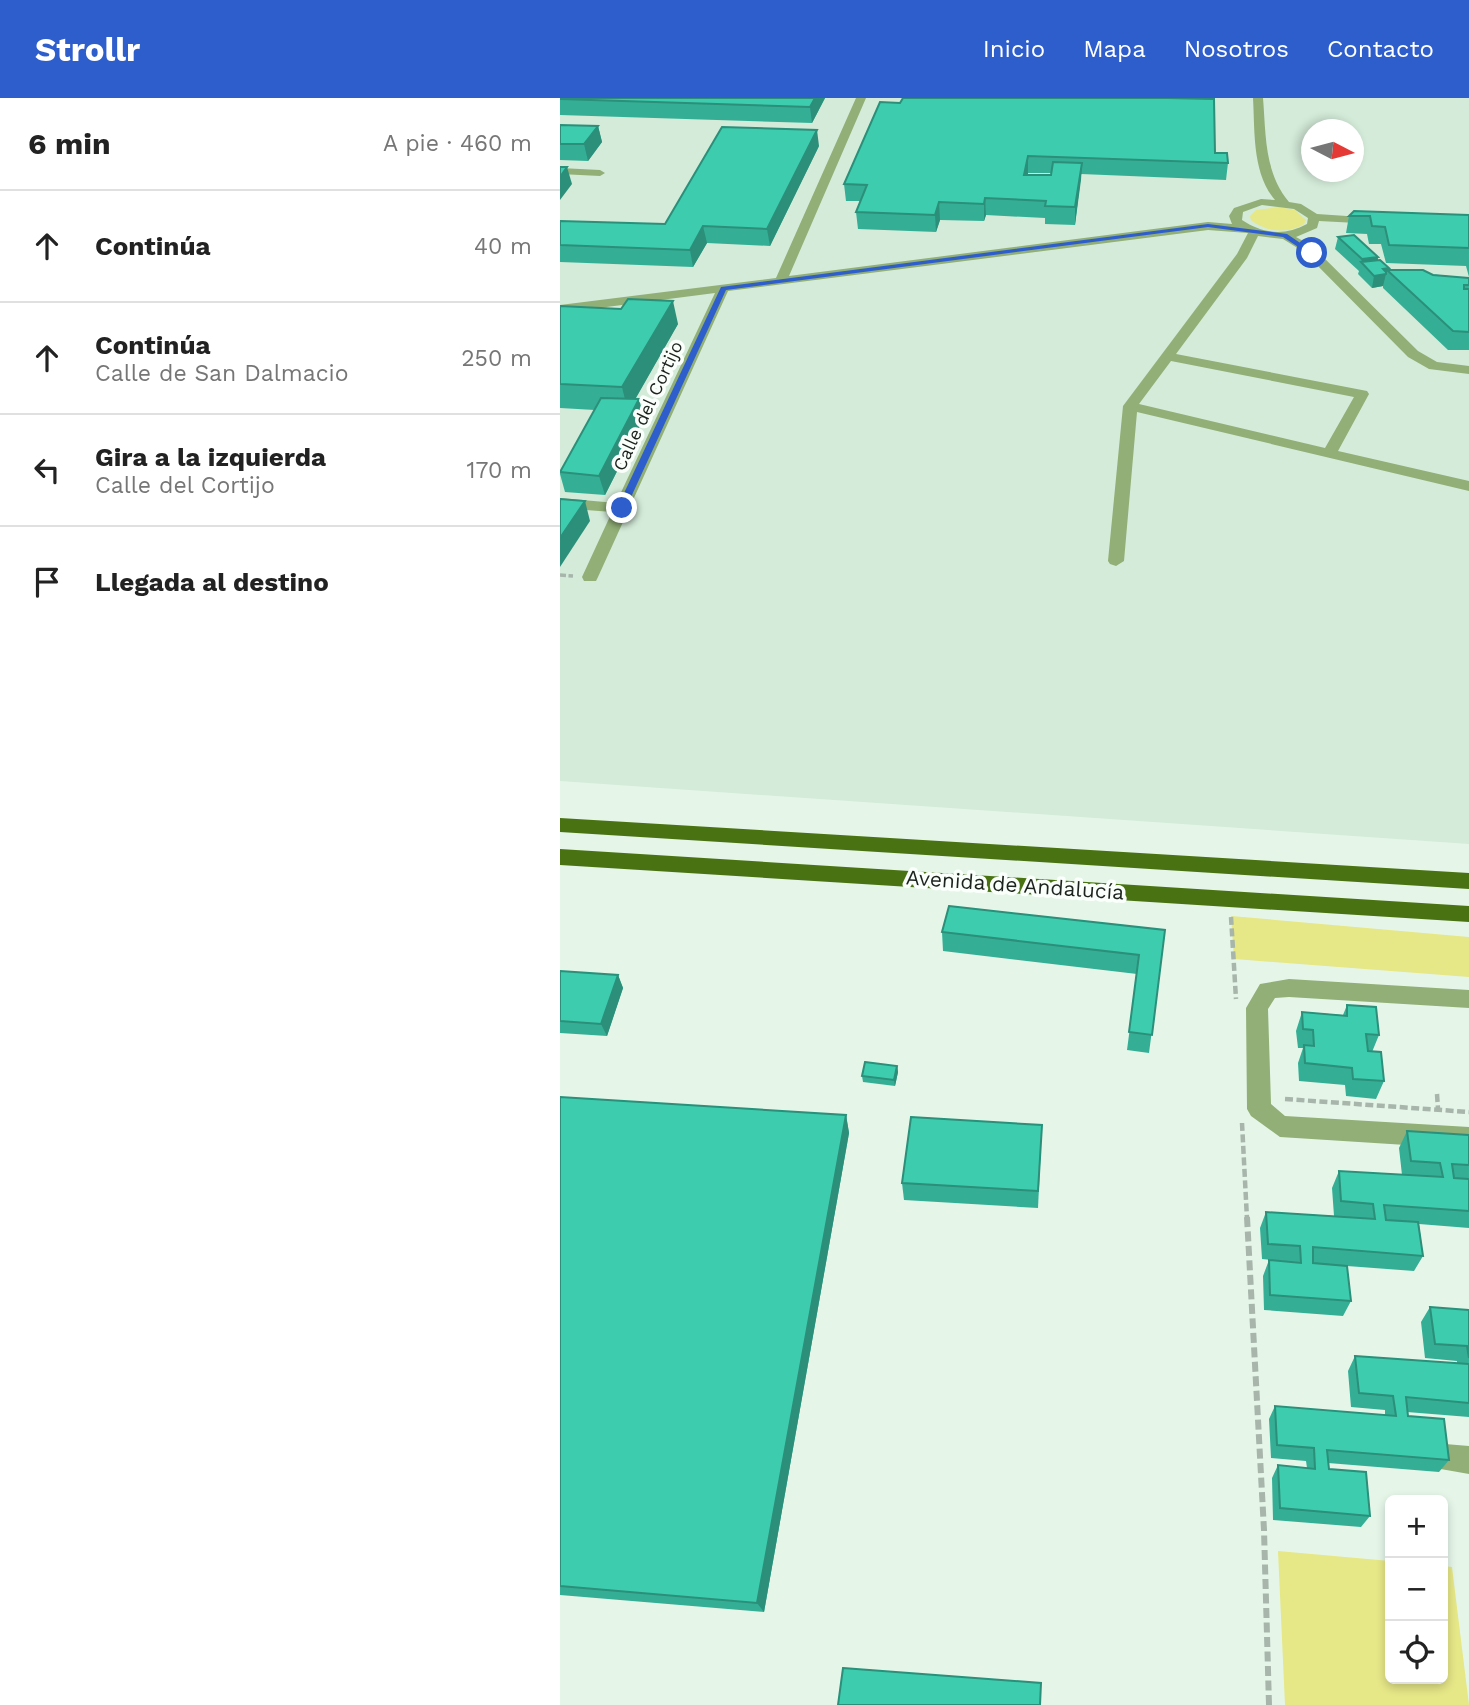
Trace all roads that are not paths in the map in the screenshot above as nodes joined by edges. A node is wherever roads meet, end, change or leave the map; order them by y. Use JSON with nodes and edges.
{"nodes":[{"id":1,"x":861,"y":98,"type":"edge"},
{"id":2,"x":1258,"y":98,"type":"edge"},
{"id":3,"x":560,"y":171,"type":"edge"},
{"id":4,"x":600,"y":173,"type":"dead end"},
{"id":5,"x":1273,"y":194,"type":"junction"},
{"id":6,"x":1261,"y":202,"type":"junction"},
{"id":7,"x":1284,"y":203,"type":"junction"},
{"id":8,"x":1235,"y":216,"type":"junction"},
{"id":9,"x":1388,"y":222,"type":"edge"},
{"id":10,"x":1310,"y":225,"type":"junction"},
{"id":11,"x":1208,"y":226,"type":"junction"},
{"id":12,"x":1250,"y":230,"type":"junction"},
{"id":13,"x":1285,"y":235,"type":"junction"},
{"id":14,"x":1308,"y":249,"type":"junction"},
{"id":15,"x":781,"y":280,"type":"junction"},
{"id":16,"x":723,"y":289,"type":"junction"},
{"id":17,"x":560,"y":309,"type":"edge"},
{"id":18,"x":1168,"y":356,"type":"junction"},
{"id":19,"x":1469,"y":370,"type":"edge"},
{"id":20,"x":1130,"y":406,"type":"junction"},
{"id":21,"x":1329,"y":454,"type":"junction"},
{"id":22,"x":1469,"y":486,"type":"edge"},
{"id":23,"x":560,"y":503,"type":"edge"},
{"id":24,"x":622,"y":508,"type":"junction"},
{"id":25,"x":1116,"y":561,"type":"dead end"},
{"id":26,"x":590,"y":577,"type":"dead end"},
{"id":27,"x":566,"y":824,"type":"edge"},
{"id":28,"x":560,"y":857,"type":"edge"},
{"id":29,"x":1469,"y":881,"type":"edge"},
{"id":30,"x":1469,"y":914,"type":"edge"},
{"id":31,"x":1469,"y":999,"type":"edge"},
{"id":32,"x":1469,"y":1138,"type":"edge"}],
"edges":[{"from":1,"to":15,"type":"street"},
{"from":2,"to":5,"type":"street"},
{"from":3,"to":4,"type":"street"},
{"from":5,"to":6,"type":"street"},
{"from":5,"to":7,"type":"street"},
{"from":6,"to":7,"type":"street"},
{"from":6,"to":8,"type":"street"},
{"from":7,"to":10,"type":"street"},
{"from":8,"to":11,"type":"street"},
{"from":8,"to":12,"type":"street"},
{"from":9,"to":10,"type":"street"},
{"from":10,"to":13,"type":"street"},
{"from":10,"to":14,"type":"street"},
{"from":11,"to":12,"type":"street"},
{"from":11,"to":15,"type":"street"},
{"from":12,"to":13,"type":"street"},
{"from":12,"to":18,"type":"street"},
{"from":13,"to":14,"type":"street"},
{"from":14,"to":19,"type":"street"},
{"from":15,"to":16,"type":"street"},
{"from":16,"to":17,"type":"street"},
{"from":16,"to":24,"type":"street","name":"Calle del Cortijo"},
{"from":18,"to":20,"type":"street"},
{"from":18,"to":21,"type":"street"},
{"from":20,"to":21,"type":"street"},
{"from":20,"to":25,"type":"street"},
{"from":21,"to":22,"type":"street"},
{"from":23,"to":24,"type":"street"},
{"from":24,"to":26,"type":"street","name":"Calle del Cortijo"},
{"from":27,"to":29,"type":"main road","name":"Avenida de Andalucía"},
{"from":28,"to":30,"type":"main road","name":"Avenida de Andalucía"},
{"from":31,"to":32,"type":"street"}]}
